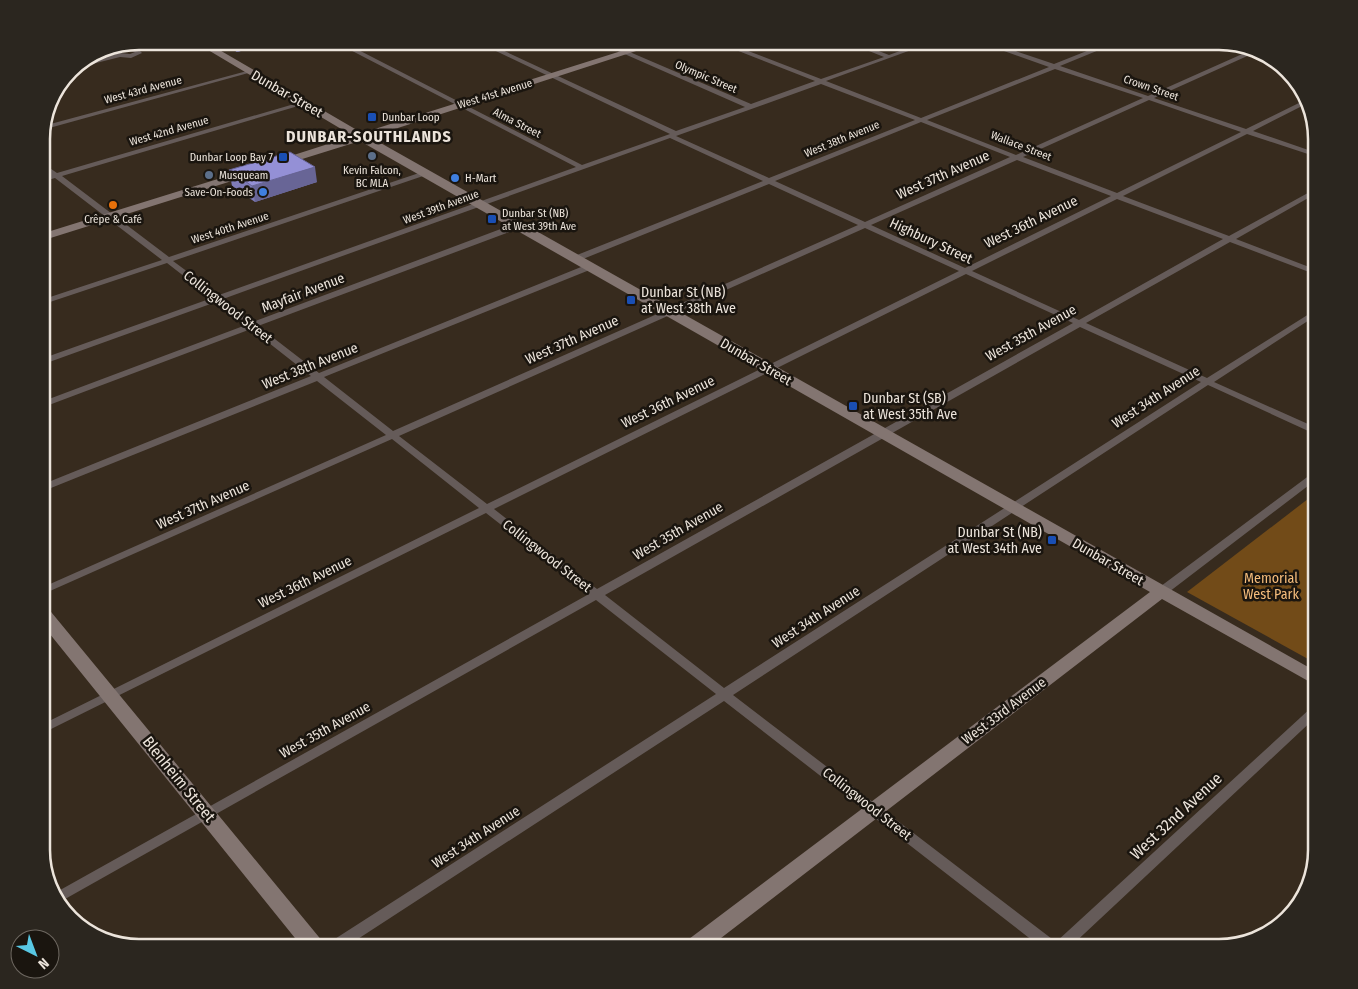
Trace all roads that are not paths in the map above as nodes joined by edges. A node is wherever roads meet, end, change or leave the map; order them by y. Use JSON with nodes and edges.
{"nodes":[{"id":1,"x":136,"y":50,"type":"edge"},
{"id":2,"x":212,"y":50,"type":"edge"},
{"id":3,"x":353,"y":50,"type":"edge"},
{"id":4,"x":497,"y":50,"type":"edge"},
{"id":5,"x":618,"y":50,"type":"edge"},
{"id":6,"x":634,"y":50,"type":"edge"},
{"id":7,"x":740,"y":50,"type":"edge"},
{"id":8,"x":871,"y":50,"type":"edge"},
{"id":9,"x":909,"y":50,"type":"edge"},
{"id":10,"x":1005,"y":50,"type":"edge"},
{"id":11,"x":1096,"y":50,"type":"edge"},
{"id":12,"x":125,"y":51,"type":"edge"},
{"id":13,"x":625,"y":53,"type":"junction"},
{"id":14,"x":1246,"y":55,"type":"edge"},
{"id":15,"x":120,"y":56,"type":"junction"},
{"id":16,"x":890,"y":57,"type":"junction"},
{"id":17,"x":94,"y":62,"type":"edge"},
{"id":18,"x":1055,"y":67,"type":"junction"},
{"id":19,"x":249,"y":72,"type":"junction"},
{"id":20,"x":553,"y":76,"type":"junction"},
{"id":21,"x":822,"y":81,"type":"junction"},
{"id":22,"x":1149,"y":98,"type":"junction"},
{"id":23,"x":303,"y":103,"type":"junction"},
{"id":24,"x":1301,"y":105,"type":"edge"},
{"id":25,"x":460,"y":106,"type":"junction"},
{"id":26,"x":751,"y":107,"type":"junction"},
{"id":27,"x":922,"y":119,"type":"junction"},
{"id":28,"x":51,"y":125,"type":"edge"},
{"id":29,"x":1248,"y":131,"type":"junction"},
{"id":30,"x":674,"y":135,"type":"junction"},
{"id":31,"x":361,"y":137,"type":"junction"},
{"id":32,"x":1308,"y":151,"type":"edge"},
{"id":33,"x":1018,"y":157,"type":"junction"},
{"id":34,"x":583,"y":168,"type":"junction"},
{"id":35,"x":50,"y":170,"type":"edge"},
{"id":36,"x":426,"y":174,"type":"junction"},
{"id":37,"x":56,"y":175,"type":"junction"},
{"id":38,"x":50,"y":177,"type":"edge"},
{"id":39,"x":767,"y":182,"type":"junction"},
{"id":40,"x":1308,"y":195,"type":"edge"},
{"id":41,"x":1119,"y":196,"type":"junction"},
{"id":42,"x":480,"y":205,"type":"junction"},
{"id":43,"x":110,"y":217,"type":"junction"},
{"id":44,"x":863,"y":225,"type":"junction"},
{"id":45,"x":517,"y":226,"type":"junction"},
{"id":46,"x":50,"y":236,"type":"edge"},
{"id":47,"x":1230,"y":239,"type":"junction"},
{"id":48,"x":575,"y":259,"type":"junction"},
{"id":49,"x":168,"y":260,"type":"junction"},
{"id":50,"x":589,"y":267,"type":"junction"},
{"id":51,"x":1308,"y":269,"type":"edge"},
{"id":52,"x":965,"y":272,"type":"junction"},
{"id":53,"x":218,"y":299,"type":"junction"},
{"id":54,"x":50,"y":300,"type":"edge"},
{"id":55,"x":668,"y":312,"type":"junction"},
{"id":56,"x":1308,"y":317,"type":"edge"},
{"id":57,"x":1079,"y":324,"type":"junction"},
{"id":58,"x":252,"y":326,"type":"junction"},
{"id":59,"x":50,"y":359,"type":"edge"},
{"id":60,"x":769,"y":369,"type":"junction"},
{"id":61,"x":318,"y":377,"type":"junction"},
{"id":62,"x":1206,"y":382,"type":"junction"},
{"id":63,"x":50,"y":402,"type":"edge"},
{"id":64,"x":1308,"y":428,"type":"edge"},
{"id":65,"x":882,"y":433,"type":"junction"},
{"id":66,"x":393,"y":435,"type":"junction"},
{"id":67,"x":1308,"y":481,"type":"edge"},
{"id":68,"x":50,"y":487,"type":"edge"},
{"id":69,"x":1013,"y":508,"type":"junction"},
{"id":70,"x":487,"y":509,"type":"junction"},
{"id":71,"x":50,"y":589,"type":"edge"},
{"id":72,"x":1161,"y":592,"type":"junction"},
{"id":73,"x":596,"y":594,"type":"junction"},
{"id":74,"x":50,"y":621,"type":"edge"},
{"id":75,"x":1308,"y":675,"type":"edge"},
{"id":76,"x":725,"y":693,"type":"junction"},
{"id":77,"x":111,"y":696,"type":"junction"},
{"id":78,"x":1308,"y":717,"type":"edge"},
{"id":79,"x":50,"y":726,"type":"edge"},
{"id":80,"x":874,"y":810,"type":"junction"},
{"id":81,"x":207,"y":814,"type":"junction"},
{"id":82,"x":62,"y":895,"type":"edge"},
{"id":83,"x":309,"y":939,"type":"edge"},
{"id":84,"x":346,"y":939,"type":"edge"},
{"id":85,"x":704,"y":939,"type":"edge"},
{"id":86,"x":1041,"y":939,"type":"edge"},
{"id":87,"x":1069,"y":939,"type":"edge"}],
"edges":[{"from":1,"to":15,"type":"street"},
{"from":2,"to":19,"type":"main road","name":"Dunbar Street"},
{"from":3,"to":25,"type":"street","name":"Alma Street"},
{"from":4,"to":20,"type":"street","name":"Highbury Street"},
{"from":5,"to":13,"type":"street","name":"Olympic Street"},
{"from":6,"to":13,"type":"main road","name":"West 41st Avenue"},
{"from":7,"to":21,"type":"street","name":"Wallace Street"},
{"from":8,"to":16,"type":"street"},
{"from":9,"to":16,"type":"street","name":"West 39th Avenue"},
{"from":10,"to":18,"type":"street","name":"Crown Street"},
{"from":11,"to":18,"type":"street","name":"West 38th Avenue"},
{"from":12,"to":15,"type":"street"},
{"from":13,"to":20,"type":"main road","name":"West 41st Avenue"},
{"from":13,"to":26,"type":"street","name":"Olympic Street"},
{"from":14,"to":22,"type":"street","name":"West 37th Avenue"},
{"from":15,"to":17,"type":"street"},
{"from":16,"to":21,"type":"street","name":"West 39th Avenue"},
{"from":18,"to":22,"type":"street","name":"Crown Street"},
{"from":18,"to":27,"type":"street","name":"West 38th Avenue"},
{"from":19,"to":23,"type":"main road","name":"Dunbar Street"},
{"from":19,"to":28,"type":"street","name":"West 43rd Avenue"},
{"from":20,"to":25,"type":"main road","name":"West 41st Avenue"},
{"from":20,"to":30,"type":"street","name":"Highbury Street"},
{"from":21,"to":26,"type":"street","name":"West 39th Avenue"},
{"from":21,"to":27,"type":"street","name":"Wallace Street"},
{"from":22,"to":29,"type":"street","name":"Crown Street"},
{"from":22,"to":33,"type":"street","name":"West 37th Avenue"},
{"from":23,"to":31,"type":"main road","name":"Dunbar Street"},
{"from":23,"to":37,"type":"street","name":"West 42nd Avenue"},
{"from":24,"to":29,"type":"street","name":"West 36th Avenue"},
{"from":25,"to":31,"type":"main road","name":"West 41st Avenue"},
{"from":25,"to":34,"type":"street","name":"Alma Street"},
{"from":26,"to":30,"type":"street","name":"West 39th Avenue"},
{"from":27,"to":33,"type":"street","name":"Wallace Street"},
{"from":27,"to":39,"type":"street","name":"West 38th Avenue"},
{"from":29,"to":32,"type":"street","name":"Crown Street"},
{"from":29,"to":41,"type":"street","name":"West 36th Avenue"},
{"from":30,"to":34,"type":"street","name":"West 39th Avenue"},
{"from":30,"to":39,"type":"street","name":"Highbury Street"},
{"from":31,"to":36,"type":"main road","name":"Dunbar Street"},
{"from":31,"to":43,"type":"main road","name":"West 41st Avenue"},
{"from":33,"to":41,"type":"street","name":"Wallace Street"},
{"from":33,"to":44,"type":"street","name":"West 37th Avenue"},
{"from":34,"to":42,"type":"street","name":"West 39th Avenue"},
{"from":35,"to":37,"type":"street","name":"Collingwood Street"},
{"from":36,"to":42,"type":"main road","name":"Dunbar Street"},
{"from":36,"to":49,"type":"street","name":"West 40th Avenue"},
{"from":37,"to":38,"type":"street","name":"West 42nd Avenue"},
{"from":37,"to":43,"type":"street","name":"Collingwood Street"},
{"from":39,"to":44,"type":"street","name":"Highbury Street"},
{"from":39,"to":48,"type":"street","name":"West 38th Avenue"},
{"from":40,"to":47,"type":"street","name":"West 35th Avenue"},
{"from":41,"to":47,"type":"street","name":"Wallace Street"},
{"from":41,"to":52,"type":"street","name":"West 36th Avenue"},
{"from":42,"to":45,"type":"main road","name":"Dunbar Street"},
{"from":42,"to":53,"type":"street","name":"West 39th Avenue"},
{"from":43,"to":46,"type":"main road","name":"West 41st Avenue"},
{"from":43,"to":49,"type":"street","name":"Collingwood Street"},
{"from":44,"to":52,"type":"street","name":"Highbury Street"},
{"from":44,"to":55,"type":"street","name":"West 37th Avenue"},
{"from":45,"to":48,"type":"main road","name":"Dunbar Street"},
{"from":45,"to":58,"type":"street","name":"Mayfair Avenue"},
{"from":47,"to":51,"type":"street","name":"Wallace Street"},
{"from":47,"to":57,"type":"street","name":"West 35th Avenue"},
{"from":48,"to":50,"type":"main road","name":"Dunbar Street"},
{"from":49,"to":53,"type":"street","name":"Collingwood Street"},
{"from":49,"to":54,"type":"street","name":"West 40th Avenue"},
{"from":50,"to":55,"type":"main road","name":"Dunbar Street"},
{"from":50,"to":61,"type":"street","name":"West 38th Avenue"},
{"from":52,"to":57,"type":"street","name":"Highbury Street"},
{"from":52,"to":60,"type":"street","name":"West 36th Avenue"},
{"from":53,"to":58,"type":"street","name":"Collingwood Street"},
{"from":53,"to":59,"type":"street","name":"West 39th Avenue"},
{"from":55,"to":60,"type":"main road","name":"Dunbar Street"},
{"from":55,"to":66,"type":"street","name":"West 37th Avenue"},
{"from":56,"to":62,"type":"street","name":"West 34th Avenue"},
{"from":57,"to":62,"type":"street","name":"Highbury Street"},
{"from":57,"to":65,"type":"street","name":"West 35th Avenue"},
{"from":58,"to":61,"type":"street","name":"Collingwood Street"},
{"from":58,"to":63,"type":"street","name":"Mayfair Avenue"},
{"from":60,"to":65,"type":"main road","name":"Dunbar Street"},
{"from":60,"to":70,"type":"street","name":"West 36th Avenue"},
{"from":61,"to":66,"type":"street","name":"Collingwood Street"},
{"from":61,"to":68,"type":"street","name":"West 38th Avenue"},
{"from":62,"to":64,"type":"street","name":"Highbury Street"},
{"from":62,"to":69,"type":"street","name":"West 34th Avenue"},
{"from":65,"to":69,"type":"main road","name":"Dunbar Street"},
{"from":65,"to":73,"type":"street","name":"West 35th Avenue"},
{"from":66,"to":70,"type":"street","name":"Collingwood Street"},
{"from":66,"to":71,"type":"street","name":"West 37th Avenue"},
{"from":67,"to":72,"type":"street","name":"West 33rd Avenue"},
{"from":69,"to":72,"type":"main road","name":"Dunbar Street"},
{"from":69,"to":76,"type":"street","name":"West 34th Avenue"},
{"from":70,"to":73,"type":"street","name":"Collingwood Street"},
{"from":70,"to":77,"type":"street","name":"West 36th Avenue"},
{"from":72,"to":75,"type":"main road","name":"Dunbar Street"},
{"from":72,"to":80,"type":"main road","name":"West 33rd Avenue"},
{"from":73,"to":76,"type":"street","name":"Collingwood Street"},
{"from":73,"to":81,"type":"street","name":"West 35th Avenue"},
{"from":74,"to":77,"type":"main road","name":"Blenheim Street"},
{"from":76,"to":80,"type":"street","name":"Collingwood Street"},
{"from":76,"to":84,"type":"street","name":"West 34th Avenue"},
{"from":77,"to":79,"type":"street","name":"West 36th Avenue"},
{"from":77,"to":81,"type":"main road","name":"Blenheim Street"},
{"from":78,"to":87,"type":"street","name":"West 32nd Avenue"},
{"from":80,"to":85,"type":"main road","name":"West 33rd Avenue"},
{"from":80,"to":86,"type":"street","name":"Collingwood Street"},
{"from":81,"to":82,"type":"street","name":"West 35th Avenue"},
{"from":81,"to":83,"type":"main road","name":"Blenheim Street"}]}
